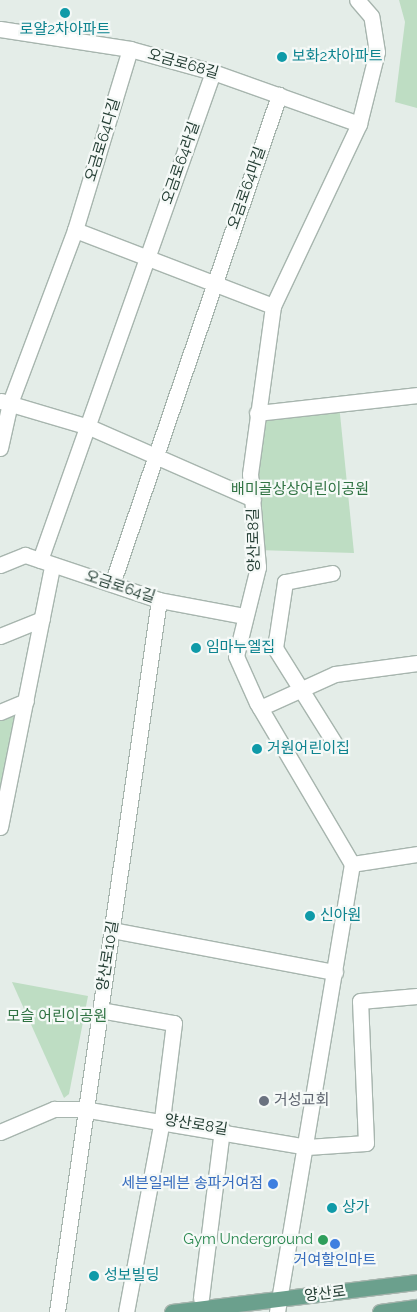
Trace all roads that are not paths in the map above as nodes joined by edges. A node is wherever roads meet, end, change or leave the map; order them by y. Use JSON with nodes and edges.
{"nodes":[{"id":1,"x":357,"y":0,"type":"edge"},
{"id":2,"x":0,"y":29,"type":"edge"},
{"id":3,"x":130,"y":49,"type":"junction"},
{"id":4,"x":213,"y":72,"type":"junction"},
{"id":5,"x":279,"y":94,"type":"junction"},
{"id":6,"x":359,"y":124,"type":"junction"},
{"id":7,"x":75,"y":230,"type":"junction"},
{"id":8,"x":150,"y":255,"type":"junction"},
{"id":9,"x":215,"y":282,"type":"junction"},
{"id":10,"x":273,"y":306,"type":"junction"},
{"id":11,"x":417,"y":395,"type":"edge"},
{"id":12,"x":5,"y":402,"type":"edge"},
{"id":13,"x":257,"y":413,"type":"junction"},
{"id":14,"x":89,"y":427,"type":"junction"},
{"id":15,"x":0,"y":448,"type":"edge"},
{"id":16,"x":156,"y":457,"type":"junction"},
{"id":17,"x":253,"y":499,"type":"junction"},
{"id":18,"x":46,"y":563,"type":"junction"},
{"id":19,"x":0,"y":565,"type":"edge"},
{"id":20,"x":332,"y":573,"type":"dead end"},
{"id":21,"x":112,"y":584,"type":"junction"},
{"id":22,"x":159,"y":600,"type":"junction"},
{"id":23,"x":244,"y":616,"type":"junction"},
{"id":24,"x":42,"y":619,"type":"junction"},
{"id":25,"x":0,"y":636,"type":"edge"},
{"id":26,"x":417,"y":663,"type":"edge"},
{"id":27,"x":300,"y":690,"type":"junction"},
{"id":28,"x":26,"y":701,"type":"junction"},
{"id":29,"x":260,"y":708,"type":"junction"},
{"id":30,"x":0,"y":712,"type":"edge"},
{"id":31,"x":335,"y":744,"type":"dead end"},
{"id":32,"x":0,"y":827,"type":"edge"},
{"id":33,"x":417,"y":854,"type":"edge"},
{"id":34,"x":352,"y":864,"type":"junction"},
{"id":35,"x":112,"y":930,"type":"junction"},
{"id":36,"x":335,"y":972,"type":"junction"},
{"id":37,"x":417,"y":996,"type":"edge"},
{"id":38,"x":100,"y":1010,"type":"junction"},
{"id":39,"x":83,"y":1109,"type":"junction"},
{"id":40,"x":162,"y":1120,"type":"junction"},
{"id":41,"x":222,"y":1129,"type":"junction"},
{"id":42,"x":0,"y":1132,"type":"edge"},
{"id":43,"x":307,"y":1147,"type":"junction"},
{"id":44,"x":417,"y":1282,"type":"edge"},
{"id":45,"x":201,"y":1298,"type":"dead end"},
{"id":46,"x":278,"y":1306,"type":"edge"},
{"id":47,"x":417,"y":1307,"type":"edge"},
{"id":48,"x":57,"y":1312,"type":"edge"},
{"id":49,"x":126,"y":1312,"type":"edge"},
{"id":50,"x":172,"y":1312,"type":"edge"},
{"id":51,"x":386,"y":1312,"type":"edge"}],
"edges":[{"from":1,"to":6,"type":"street","name":"양산로8길"},
{"from":2,"to":3,"type":"street","name":"오금로68길"},
{"from":3,"to":4,"type":"street","name":"오금로68길"},
{"from":3,"to":7,"type":"street","name":"오금로64다길"},
{"from":4,"to":5,"type":"street","name":"오금로68길"},
{"from":4,"to":8,"type":"street","name":"오금로64라길"},
{"from":5,"to":6,"type":"street","name":"오금로68길"},
{"from":5,"to":9,"type":"street","name":"오금로64마길"},
{"from":6,"to":10,"type":"street","name":"양산로8길"},
{"from":7,"to":8,"type":"street"},
{"from":7,"to":12,"type":"street","name":"오금로64다길"},
{"from":8,"to":9,"type":"street"},
{"from":8,"to":14,"type":"street","name":"오금로64라길"},
{"from":9,"to":10,"type":"street"},
{"from":9,"to":16,"type":"street","name":"오금로64마길"},
{"from":10,"to":13,"type":"street","name":"양산로8길"},
{"from":11,"to":13,"type":"street"},
{"from":12,"to":14,"type":"street"},
{"from":12,"to":15,"type":"street","name":"오금로64다길"},
{"from":13,"to":17,"type":"street","name":"양산로8길"},
{"from":14,"to":16,"type":"street"},
{"from":14,"to":18,"type":"street","name":"오금로64라길"},
{"from":16,"to":17,"type":"street"},
{"from":16,"to":21,"type":"street","name":"오금로64마길"},
{"from":17,"to":23,"type":"street","name":"양산로8길"},
{"from":18,"to":19,"type":"street","name":"오금로64길"},
{"from":18,"to":21,"type":"street","name":"오금로64길"},
{"from":18,"to":24,"type":"street","name":"오금로64라길"},
{"from":20,"to":27,"type":"street"},
{"from":21,"to":22,"type":"street","name":"오금로64길"},
{"from":22,"to":23,"type":"street","name":"오금로64길"},
{"from":22,"to":35,"type":"street","name":"양산로10길"},
{"from":23,"to":29,"type":"street","name":"양산로8길"},
{"from":24,"to":25,"type":"street"},
{"from":24,"to":28,"type":"street","name":"오금로64라길"},
{"from":26,"to":27,"type":"street"},
{"from":27,"to":29,"type":"street"},
{"from":27,"to":31,"type":"street"},
{"from":28,"to":30,"type":"street"},
{"from":28,"to":32,"type":"street","name":"오금로64라길"},
{"from":29,"to":34,"type":"street","name":"양산로8길"},
{"from":33,"to":34,"type":"street"},
{"from":34,"to":36,"type":"street"},
{"from":35,"to":36,"type":"street"},
{"from":35,"to":38,"type":"street","name":"양산로10길"},
{"from":36,"to":43,"type":"street"},
{"from":37,"to":43,"type":"street","name":"양산로8길"},
{"from":38,"to":39,"type":"street","name":"양산로10길"},
{"from":38,"to":40,"type":"street"},
{"from":39,"to":40,"type":"street","name":"양산로8길"},
{"from":39,"to":42,"type":"street","name":"양산로8길"},
{"from":39,"to":48,"type":"street","name":"양산로10길"},
{"from":40,"to":41,"type":"street","name":"양산로8길"},
{"from":40,"to":49,"type":"street"},
{"from":41,"to":43,"type":"street","name":"양산로8길"},
{"from":41,"to":45,"type":"street"},
{"from":43,"to":46,"type":"street"},
{"from":44,"to":46,"type":"main road","name":"양산로"},
{"from":46,"to":50,"type":"main road","name":"양산로"},
{"from":47,"to":51,"type":"main road"}]}
